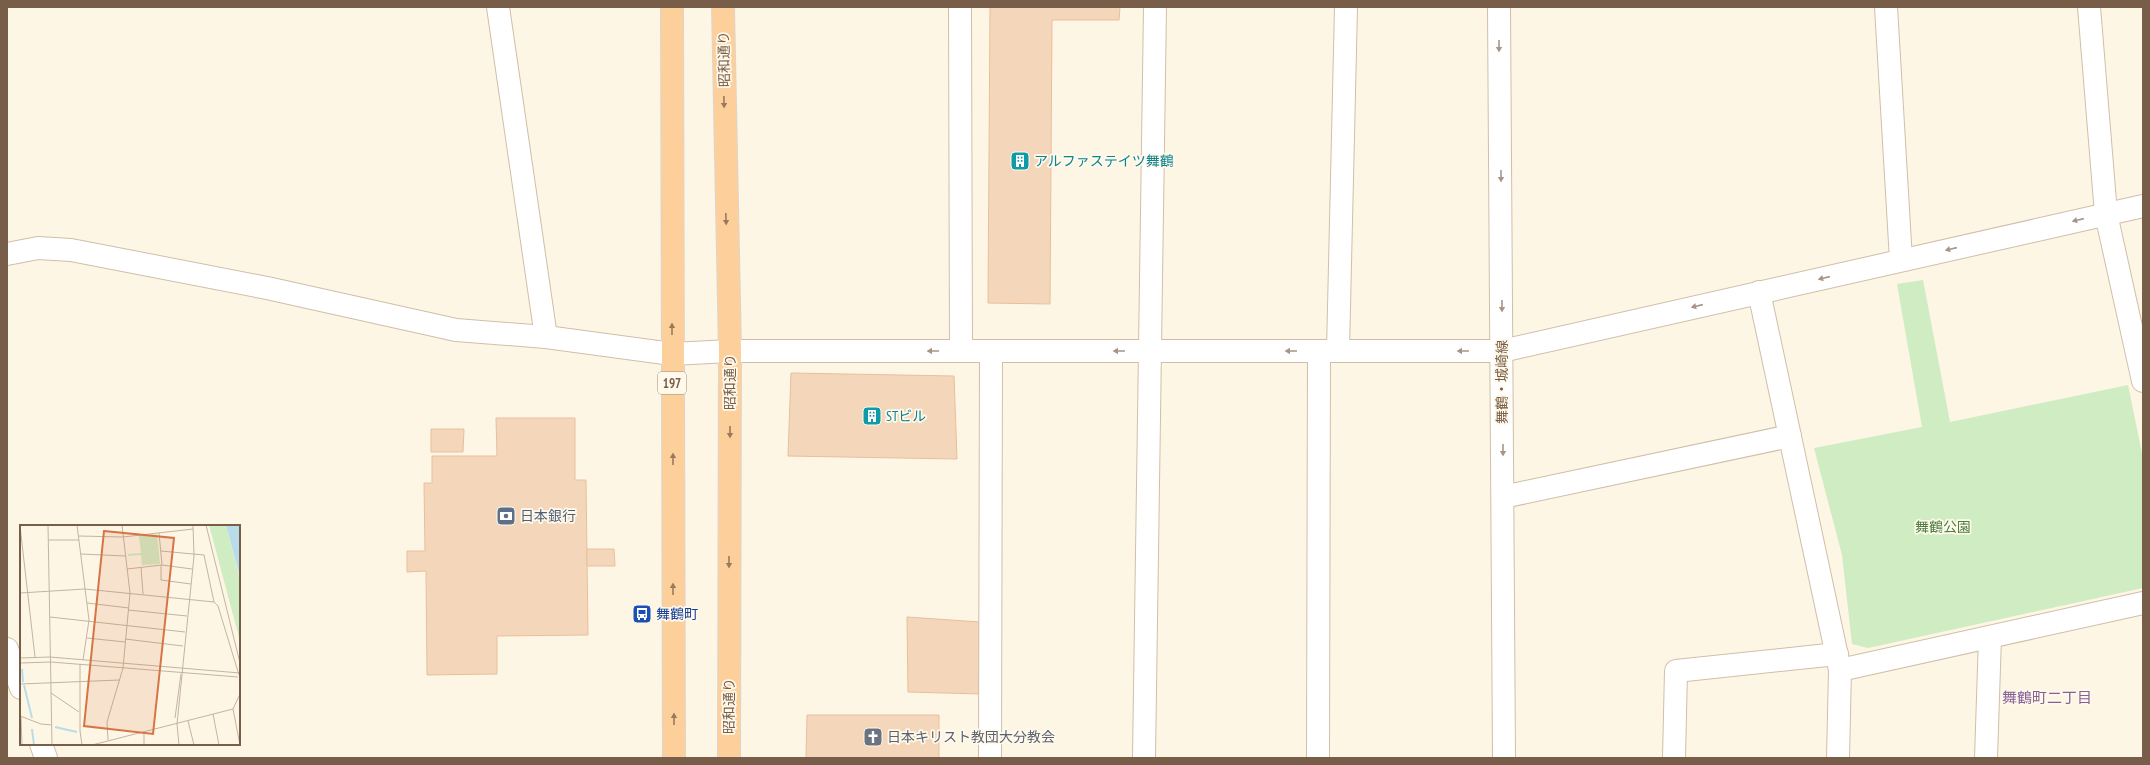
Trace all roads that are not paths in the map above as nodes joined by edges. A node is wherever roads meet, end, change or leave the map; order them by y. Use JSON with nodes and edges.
{"nodes":[{"id":1,"x":498,"y":7,"type":"edge"},
{"id":2,"x":672,"y":7,"type":"edge"},
{"id":3,"x":723,"y":7,"type":"edge"},
{"id":4,"x":960,"y":7,"type":"edge"},
{"id":5,"x":1155,"y":7,"type":"edge"},
{"id":6,"x":1346,"y":7,"type":"edge"},
{"id":7,"x":1499,"y":7,"type":"edge"},
{"id":8,"x":1886,"y":7,"type":"edge"},
{"id":9,"x":2089,"y":7,"type":"edge"},
{"id":10,"x":2143,"y":206,"type":"edge"},
{"id":11,"x":2106,"y":214,"type":"junction"},
{"id":12,"x":7,"y":254,"type":"edge"},
{"id":13,"x":1901,"y":260,"type":"junction"},
{"id":14,"x":1759,"y":292,"type":"junction"},
{"id":15,"x":546,"y":337,"type":"junction"},
{"id":16,"x":730,"y":351,"type":"junction"},
{"id":17,"x":961,"y":351,"type":"junction"},
{"id":18,"x":991,"y":351,"type":"junction"},
{"id":19,"x":1150,"y":351,"type":"junction"},
{"id":20,"x":1329,"y":351,"type":"junction"},
{"id":21,"x":1502,"y":351,"type":"junction"},
{"id":22,"x":672,"y":354,"type":"junction"},
{"id":23,"x":2143,"y":381,"type":"edge"},
{"id":24,"x":1790,"y":436,"type":"junction"},
{"id":25,"x":1503,"y":496,"type":"junction"},
{"id":26,"x":2143,"y":603,"type":"edge"},
{"id":27,"x":1990,"y":637,"type":"junction"},
{"id":28,"x":8,"y":653,"type":"edge"},
{"id":29,"x":1839,"y":662,"type":"junction"},
{"id":30,"x":20,"y":685,"type":"edge"},
{"id":31,"x":41,"y":745,"type":"edge"},
{"id":32,"x":46,"y":758,"type":"edge"},
{"id":33,"x":674,"y":758,"type":"edge"},
{"id":34,"x":729,"y":758,"type":"edge"},
{"id":35,"x":990,"y":758,"type":"edge"},
{"id":36,"x":1144,"y":758,"type":"edge"},
{"id":37,"x":1318,"y":758,"type":"edge"},
{"id":38,"x":1504,"y":758,"type":"edge"},
{"id":39,"x":1674,"y":758,"type":"edge"},
{"id":40,"x":1838,"y":758,"type":"edge"},
{"id":41,"x":1986,"y":758,"type":"edge"}],
"edges":[{"from":1,"to":15,"type":"street"},
{"from":22,"to":2,"type":"highway","number":"197","one_way":true},
{"from":3,"to":16,"type":"highway","name":"昭和通り","one_way":true},
{"from":4,"to":17,"type":"street"},
{"from":5,"to":19,"type":"street"},
{"from":6,"to":20,"type":"street"},
{"from":7,"to":21,"type":"street","name":"舞鶴・城崎線","one_way":true},
{"from":8,"to":13,"type":"street"},
{"from":9,"to":11,"type":"street"},
{"from":10,"to":11,"type":"street"},
{"from":11,"to":13,"type":"street","one_way":true},
{"from":11,"to":23,"type":"street"},
{"from":12,"to":15,"type":"street"},
{"from":13,"to":14,"type":"street","one_way":true},
{"from":14,"to":21,"type":"street","one_way":true},
{"from":14,"to":24,"type":"street"},
{"from":15,"to":22,"type":"street"},
{"from":17,"to":16,"type":"street","one_way":true},
{"from":16,"to":22,"type":"street"},
{"from":16,"to":34,"type":"highway","name":"昭和通り","one_way":true},
{"from":17,"to":18,"type":"street"},
{"from":19,"to":18,"type":"street","one_way":true},
{"from":18,"to":35,"type":"street"},
{"from":20,"to":19,"type":"street","one_way":true},
{"from":19,"to":36,"type":"street"},
{"from":21,"to":20,"type":"street","one_way":true},
{"from":20,"to":37,"type":"street"},
{"from":21,"to":25,"type":"street","name":"舞鶴・城崎線","one_way":true},
{"from":33,"to":22,"type":"highway","number":"197","one_way":true},
{"from":24,"to":25,"type":"street"},
{"from":24,"to":29,"type":"street"},
{"from":25,"to":38,"type":"street","name":"舞鶴・城崎線"},
{"from":26,"to":27,"type":"street"},
{"from":27,"to":29,"type":"street"},
{"from":27,"to":41,"type":"street"},
{"from":28,"to":30,"type":"street"},
{"from":29,"to":39,"type":"street"},
{"from":29,"to":40,"type":"street"},
{"from":31,"to":32,"type":"street"}]}
